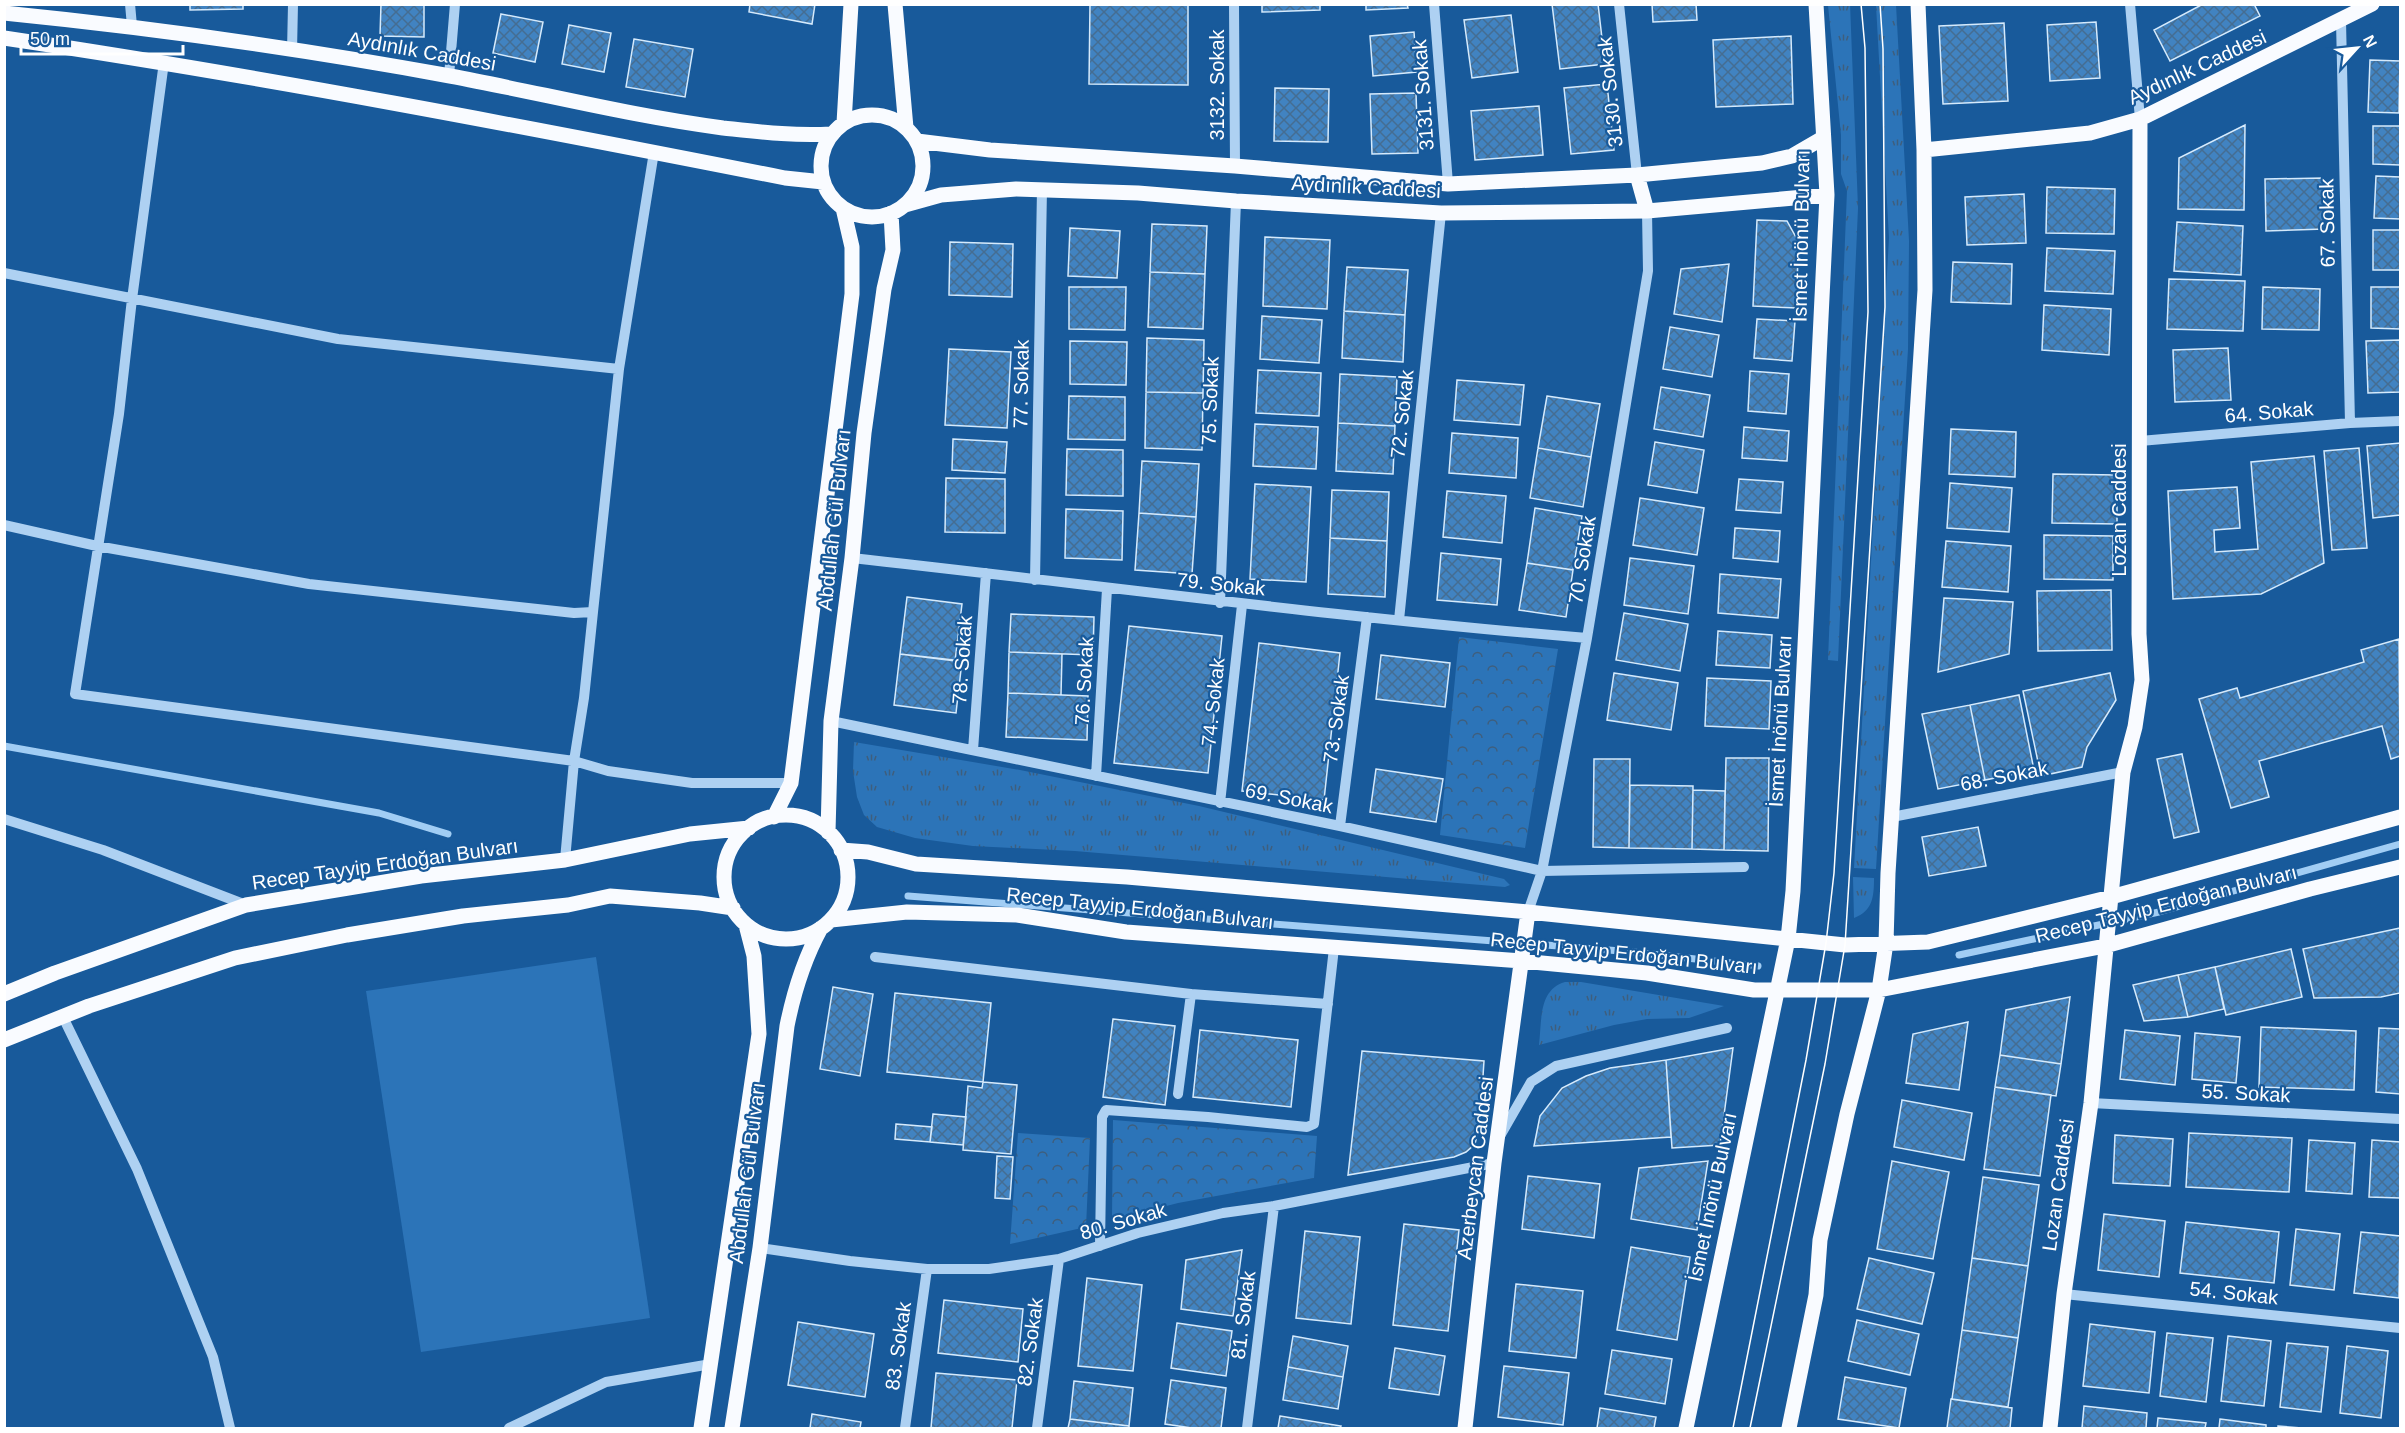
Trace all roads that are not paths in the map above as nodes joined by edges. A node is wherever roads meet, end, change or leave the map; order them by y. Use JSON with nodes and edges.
{"nodes":[{"id":1,"x":130,"y":4,"type":"edge"},
{"id":2,"x":293,"y":4,"type":"edge"},
{"id":3,"x":455,"y":4,"type":"edge"},
{"id":4,"x":850,"y":4,"type":"edge"},
{"id":5,"x":895,"y":4,"type":"edge"},
{"id":6,"x":1234,"y":4,"type":"edge"},
{"id":7,"x":1434,"y":4,"type":"edge"},
{"id":8,"x":1619,"y":4,"type":"edge"},
{"id":9,"x":1816,"y":4,"type":"edge"},
{"id":10,"x":1918,"y":4,"type":"edge"},
{"id":11,"x":2130,"y":4,"type":"edge"},
{"id":12,"x":2372,"y":4,"type":"edge"},
{"id":13,"x":4,"y":13,"type":"edge"},
{"id":14,"x":2341,"y":21,"type":"junction"},
{"id":15,"x":132,"y":26,"type":"junction"},
{"id":16,"x":4,"y":38,"type":"edge"},
{"id":17,"x":292,"y":51,"type":"junction"},
{"id":18,"x":164,"y":62,"type":"junction"},
{"id":19,"x":449,"y":76,"type":"junction"},
{"id":20,"x":2140,"y":120,"type":"junction"},
{"id":21,"x":844,"y":123,"type":"junction"},
{"id":22,"x":906,"y":128,"type":"junction"},
{"id":23,"x":831,"y":134,"type":"junction"},
{"id":24,"x":1823,"y":138,"type":"junction"},
{"id":25,"x":917,"y":141,"type":"junction"},
{"id":26,"x":1924,"y":150,"type":"junction"},
{"id":27,"x":654,"y":152,"type":"junction"},
{"id":28,"x":1235,"y":166,"type":"junction"},
{"id":29,"x":1637,"y":175,"type":"junction"},
{"id":30,"x":824,"y":182,"type":"junction"},
{"id":31,"x":1448,"y":184,"type":"junction"},
{"id":32,"x":1042,"y":189,"type":"junction"},
{"id":33,"x":1827,"y":195,"type":"junction"},
{"id":34,"x":1236,"y":201,"type":"junction"},
{"id":35,"x":905,"y":205,"type":"junction"},
{"id":36,"x":843,"y":208,"type":"junction"},
{"id":37,"x":1647,"y":210,"type":"junction"},
{"id":38,"x":891,"y":213,"type":"junction"},
{"id":39,"x":1441,"y":213,"type":"junction"},
{"id":40,"x":4,"y":273,"type":"edge"},
{"id":41,"x":132,"y":299,"type":"junction"},
{"id":42,"x":619,"y":369,"type":"junction"},
{"id":43,"x":2400,"y":421,"type":"edge"},
{"id":44,"x":2350,"y":423,"type":"junction"},
{"id":45,"x":2140,"y":441,"type":"junction"},
{"id":46,"x":4,"y":525,"type":"edge"},
{"id":47,"x":97,"y":546,"type":"junction"},
{"id":48,"x":852,"y":558,"type":"junction"},
{"id":49,"x":986,"y":573,"type":"junction"},
{"id":50,"x":1035,"y":580,"type":"junction"},
{"id":51,"x":1107,"y":589,"type":"junction"},
{"id":52,"x":1220,"y":603,"type":"junction"},
{"id":53,"x":1242,"y":604,"type":"junction"},
{"id":54,"x":593,"y":612,"type":"junction"},
{"id":55,"x":1367,"y":617,"type":"junction"},
{"id":56,"x":1399,"y":620,"type":"junction"},
{"id":57,"x":1587,"y":638,"type":"junction"},
{"id":58,"x":831,"y":722,"type":"junction"},
{"id":59,"x":973,"y":750,"type":"junction"},
{"id":60,"x":574,"y":761,"type":"junction"},
{"id":61,"x":2123,"y":772,"type":"junction"},
{"id":62,"x":1096,"y":776,"type":"junction"},
{"id":63,"x":791,"y":783,"type":"junction"},
{"id":64,"x":1220,"y":802,"type":"junction"},
{"id":65,"x":774,"y":817,"type":"junction"},
{"id":66,"x":1892,"y":817,"type":"junction"},
{"id":67,"x":2400,"y":818,"type":"edge"},
{"id":68,"x":4,"y":819,"type":"edge"},
{"id":69,"x":1340,"y":826,"type":"junction"},
{"id":70,"x":749,"y":828,"type":"junction"},
{"id":71,"x":828,"y":832,"type":"junction"},
{"id":72,"x":841,"y":850,"type":"junction"},
{"id":73,"x":565,"y":860,"type":"junction"},
{"id":74,"x":1743,"y":867,"type":"dead end"},
{"id":75,"x":2400,"y":867,"type":"edge"},
{"id":76,"x":1542,"y":872,"type":"junction"},
{"id":77,"x":2111,"y":903,"type":"junction"},
{"id":78,"x":246,"y":905,"type":"junction"},
{"id":79,"x":733,"y":908,"type":"junction"},
{"id":80,"x":1528,"y":912,"type":"junction"},
{"id":81,"x":826,"y":924,"type":"junction"},
{"id":82,"x":746,"y":925,"type":"junction"},
{"id":83,"x":1788,"y":939,"type":"junction"},
{"id":84,"x":2105,"y":942,"type":"junction"},
{"id":85,"x":1886,"y":943,"type":"junction"},
{"id":86,"x":1334,"y":948,"type":"junction"},
{"id":87,"x":875,"y":957,"type":"dead end"},
{"id":88,"x":1522,"y":961,"type":"junction"},
{"id":89,"x":1776,"y":990,"type":"junction"},
{"id":90,"x":1879,"y":990,"type":"junction"},
{"id":91,"x":4,"y":994,"type":"edge"},
{"id":92,"x":1191,"y":994,"type":"junction"},
{"id":93,"x":1328,"y":1004,"type":"junction"},
{"id":94,"x":63,"y":1017,"type":"junction"},
{"id":95,"x":1727,"y":1028,"type":"dead end"},
{"id":96,"x":4,"y":1040,"type":"edge"},
{"id":97,"x":1178,"y":1094,"type":"dead end"},
{"id":98,"x":2091,"y":1103,"type":"junction"},
{"id":99,"x":2400,"y":1119,"type":"edge"},
{"id":100,"x":1498,"y":1139,"type":"junction"},
{"id":101,"x":1494,"y":1163,"type":"junction"},
{"id":102,"x":1274,"y":1206,"type":"junction"},
{"id":103,"x":1100,"y":1246,"type":"junction"},
{"id":104,"x":760,"y":1248,"type":"junction"},
{"id":105,"x":1059,"y":1259,"type":"junction"},
{"id":106,"x":927,"y":1269,"type":"junction"},
{"id":107,"x":2064,"y":1294,"type":"junction"},
{"id":108,"x":2400,"y":1328,"type":"edge"},
{"id":109,"x":711,"y":1364,"type":"junction"},
{"id":110,"x":230,"y":1428,"type":"edge"},
{"id":111,"x":512,"y":1428,"type":"edge"},
{"id":112,"x":701,"y":1428,"type":"edge"},
{"id":113,"x":732,"y":1428,"type":"edge"},
{"id":114,"x":905,"y":1428,"type":"edge"},
{"id":115,"x":1037,"y":1428,"type":"edge"},
{"id":116,"x":1247,"y":1428,"type":"edge"},
{"id":117,"x":1465,"y":1428,"type":"edge"},
{"id":118,"x":1686,"y":1428,"type":"edge"},
{"id":119,"x":1789,"y":1428,"type":"edge"},
{"id":120,"x":2050,"y":1428,"type":"edge"}],
"edges":[{"from":1,"to":15,"type":"street"},
{"from":2,"to":17,"type":"street"},
{"from":3,"to":19,"type":"street"},
{"from":4,"to":21,"type":"main road"},
{"from":5,"to":22,"type":"main road"},
{"from":6,"to":28,"type":"street","name":"3132. Sokak"},
{"from":7,"to":31,"type":"street","name":"3131. Sokak"},
{"from":8,"to":29,"type":"street","name":"3130. Sokak"},
{"from":9,"to":24,"type":"main road","name":"İsmet İnönü Bulvarı"},
{"from":10,"to":26,"type":"main road"},
{"from":11,"to":20,"type":"street"},
{"from":12,"to":14,"type":"main road","name":"Aydınlık Caddesi"},
{"from":13,"to":15,"type":"main road","name":"Aydınlık Caddesi"},
{"from":14,"to":20,"type":"main road","name":"Aydınlık Caddesi"},
{"from":14,"to":44,"type":"street","name":"67. Sokak"},
{"from":15,"to":17,"type":"main road","name":"Aydınlık Caddesi"},
{"from":16,"to":18,"type":"main road"},
{"from":17,"to":19,"type":"main road","name":"Aydınlık Caddesi"},
{"from":18,"to":27,"type":"main road"},
{"from":18,"to":41,"type":"street"},
{"from":19,"to":23,"type":"main road","name":"Aydınlık Caddesi"},
{"from":20,"to":26,"type":"main road","name":"Aydınlık Caddesi"},
{"from":20,"to":45,"type":"main road","name":"Lozan Caddesi"},
{"from":21,"to":22,"type":"main road"},
{"from":21,"to":23,"type":"main road"},
{"from":22,"to":25,"type":"main road"},
{"from":23,"to":30,"type":"main road"},
{"from":24,"to":29,"type":"main road","name":"Aydınlık Caddesi"},
{"from":24,"to":33,"type":"main road","name":"İsmet İnönü Bulvarı"},
{"from":25,"to":28,"type":"main road","name":"Aydınlık Caddesi"},
{"from":25,"to":35,"type":"main road"},
{"from":26,"to":66,"type":"main road"},
{"from":27,"to":30,"type":"main road"},
{"from":27,"to":42,"type":"street"},
{"from":28,"to":31,"type":"main road","name":"Aydınlık Caddesi"},
{"from":29,"to":31,"type":"main road","name":"Aydınlık Caddesi"},
{"from":29,"to":37,"type":"main road"},
{"from":30,"to":36,"type":"main road"},
{"from":32,"to":34,"type":"main road","name":"Aydınlık Caddesi"},
{"from":32,"to":35,"type":"main road","name":"Aydınlık Caddesi"},
{"from":32,"to":50,"type":"street","name":"77. Sokak"},
{"from":33,"to":37,"type":"main road","name":"Aydınlık Caddesi"},
{"from":33,"to":83,"type":"main road","name":"İsmet İnönü Bulvarı"},
{"from":34,"to":39,"type":"main road","name":"Aydınlık Caddesi"},
{"from":34,"to":52,"type":"street","name":"75. Sokak"},
{"from":35,"to":38,"type":"main road"},
{"from":36,"to":38,"type":"main road"},
{"from":36,"to":63,"type":"main road","name":"Abdullah Gül Bulvarı"},
{"from":37,"to":39,"type":"main road","name":"Aydınlık Caddesi"},
{"from":37,"to":57,"type":"street","name":"70. Sokak"},
{"from":38,"to":48,"type":"main road","name":"Abdullah Gül Bulvarı"},
{"from":39,"to":56,"type":"street","name":"72. Sokak"},
{"from":40,"to":41,"type":"street"},
{"from":41,"to":42,"type":"street"},
{"from":41,"to":47,"type":"street"},
{"from":42,"to":54,"type":"street"},
{"from":43,"to":44,"type":"street","name":"64. Sokak"},
{"from":44,"to":45,"type":"street","name":"64. Sokak"},
{"from":45,"to":61,"type":"main road","name":"Lozan Caddesi"},
{"from":46,"to":47,"type":"street"},
{"from":47,"to":54,"type":"street"},
{"from":47,"to":60,"type":"street"},
{"from":48,"to":49,"type":"street","name":"79. Sokak"},
{"from":48,"to":58,"type":"main road","name":"Abdullah Gül Bulvarı"},
{"from":49,"to":50,"type":"street","name":"79. Sokak"},
{"from":49,"to":59,"type":"street","name":"78. Sokak"},
{"from":50,"to":51,"type":"street","name":"79. Sokak"},
{"from":51,"to":52,"type":"street","name":"79. Sokak"},
{"from":51,"to":62,"type":"street","name":"76. Sokak"},
{"from":52,"to":53,"type":"street","name":"79. Sokak"},
{"from":53,"to":55,"type":"street","name":"79. Sokak"},
{"from":53,"to":64,"type":"street","name":"74. Sokak"},
{"from":54,"to":60,"type":"street"},
{"from":55,"to":56,"type":"street","name":"79. Sokak"},
{"from":55,"to":69,"type":"street","name":"73. Sokak"},
{"from":56,"to":57,"type":"street","name":"79. Sokak"},
{"from":57,"to":76,"type":"street","name":"70. Sokak"},
{"from":58,"to":59,"type":"street","name":"69. Sokak"},
{"from":58,"to":71,"type":"main road","name":"Abdullah Gül Bulvarı"},
{"from":59,"to":62,"type":"street","name":"69. Sokak"},
{"from":60,"to":63,"type":"street"},
{"from":60,"to":73,"type":"street"},
{"from":61,"to":66,"type":"street","name":"68. Sokak"},
{"from":61,"to":77,"type":"main road","name":"Lozan Caddesi"},
{"from":62,"to":64,"type":"street","name":"69. Sokak"},
{"from":63,"to":65,"type":"main road","name":"Abdullah Gül Bulvarı"},
{"from":64,"to":69,"type":"street","name":"69. Sokak"},
{"from":65,"to":70,"type":"main road"},
{"from":65,"to":71,"type":"main road"},
{"from":66,"to":85,"type":"main road"},
{"from":67,"to":77,"type":"main road","name":"Recep Tayyip Erdoğan Bulvarı"},
{"from":68,"to":78,"type":"street"},
{"from":69,"to":76,"type":"street","name":"69. Sokak"},
{"from":70,"to":73,"type":"main road","name":"Recep Tayyip Erdoğan Bulvarı"},
{"from":70,"to":79,"type":"main road"},
{"from":71,"to":72,"type":"main road"},
{"from":72,"to":80,"type":"main road","name":"Recep Tayyip Erdoğan Bulvarı"},
{"from":72,"to":81,"type":"main road"},
{"from":73,"to":78,"type":"main road","name":"Recep Tayyip Erdoğan Bulvarı"},
{"from":74,"to":76,"type":"street","name":"69. Sokak"},
{"from":75,"to":84,"type":"main road","name":"Recep Tayyip Erdoğan Bulvarı"},
{"from":76,"to":80,"type":"street","name":"70. Sokak"},
{"from":77,"to":84,"type":"main road","name":"Lozan Caddesi"},
{"from":77,"to":85,"type":"main road","name":"Recep Tayyip Erdoğan Bulvarı"},
{"from":78,"to":91,"type":"main road","name":"Recep Tayyip Erdoğan Bulvarı"},
{"from":79,"to":82,"type":"main road"},
{"from":79,"to":94,"type":"main road"},
{"from":80,"to":83,"type":"main road","name":"Recep Tayyip Erdoğan Bulvarı"},
{"from":80,"to":88,"type":"main road","name":"Azerbeycan Caddesi"},
{"from":81,"to":82,"type":"main road"},
{"from":81,"to":86,"type":"main road","name":"Recep Tayyip Erdoğan Bulvarı"},
{"from":81,"to":104,"type":"main road","name":"Abdullah Gül Bulvarı"},
{"from":82,"to":109,"type":"main road","name":"Abdullah Gül Bulvarı"},
{"from":83,"to":85,"type":"main road","name":"Recep Tayyip Erdoğan Bulvarı"},
{"from":83,"to":89,"type":"main road","name":"İsmet İnönü Bulvarı"},
{"from":84,"to":90,"type":"main road","name":"Recep Tayyip Erdoğan Bulvarı"},
{"from":84,"to":98,"type":"main road","name":"Lozan Caddesi"},
{"from":85,"to":90,"type":"main road"},
{"from":86,"to":88,"type":"main road","name":"Recep Tayyip Erdoğan Bulvarı"},
{"from":86,"to":93,"type":"street"},
{"from":87,"to":92,"type":"street"},
{"from":88,"to":89,"type":"main road","name":"Recep Tayyip Erdoğan Bulvarı"},
{"from":88,"to":100,"type":"main road","name":"Azerbeycan Caddesi"},
{"from":89,"to":90,"type":"main road","name":"Recep Tayyip Erdoğan Bulvarı"},
{"from":89,"to":118,"type":"main road","name":"İsmet İnönü Bulvarı"},
{"from":90,"to":119,"type":"main road"},
{"from":92,"to":93,"type":"street"},
{"from":92,"to":97,"type":"street"},
{"from":93,"to":103,"type":"street"},
{"from":94,"to":96,"type":"main road"},
{"from":94,"to":110,"type":"street"},
{"from":95,"to":100,"type":"street"},
{"from":98,"to":99,"type":"street","name":"55. Sokak"},
{"from":98,"to":107,"type":"main road","name":"Lozan Caddesi"},
{"from":100,"to":101,"type":"main road","name":"Azerbeycan Caddesi"},
{"from":101,"to":102,"type":"street","name":"80. Sokak"},
{"from":101,"to":117,"type":"main road","name":"Azerbeycan Caddesi"},
{"from":102,"to":103,"type":"street","name":"80. Sokak"},
{"from":102,"to":116,"type":"street","name":"81. Sokak"},
{"from":103,"to":105,"type":"street","name":"80. Sokak"},
{"from":104,"to":106,"type":"street","name":"80. Sokak"},
{"from":104,"to":113,"type":"main road","name":"Abdullah Gül Bulvarı"},
{"from":105,"to":106,"type":"street","name":"80. Sokak"},
{"from":105,"to":115,"type":"street","name":"82. Sokak"},
{"from":106,"to":114,"type":"street","name":"83. Sokak"},
{"from":107,"to":108,"type":"street","name":"54. Sokak"},
{"from":107,"to":120,"type":"main road","name":"Lozan Caddesi"},
{"from":109,"to":111,"type":"street"},
{"from":109,"to":112,"type":"main road","name":"Abdullah Gül Bulvarı"}]}
